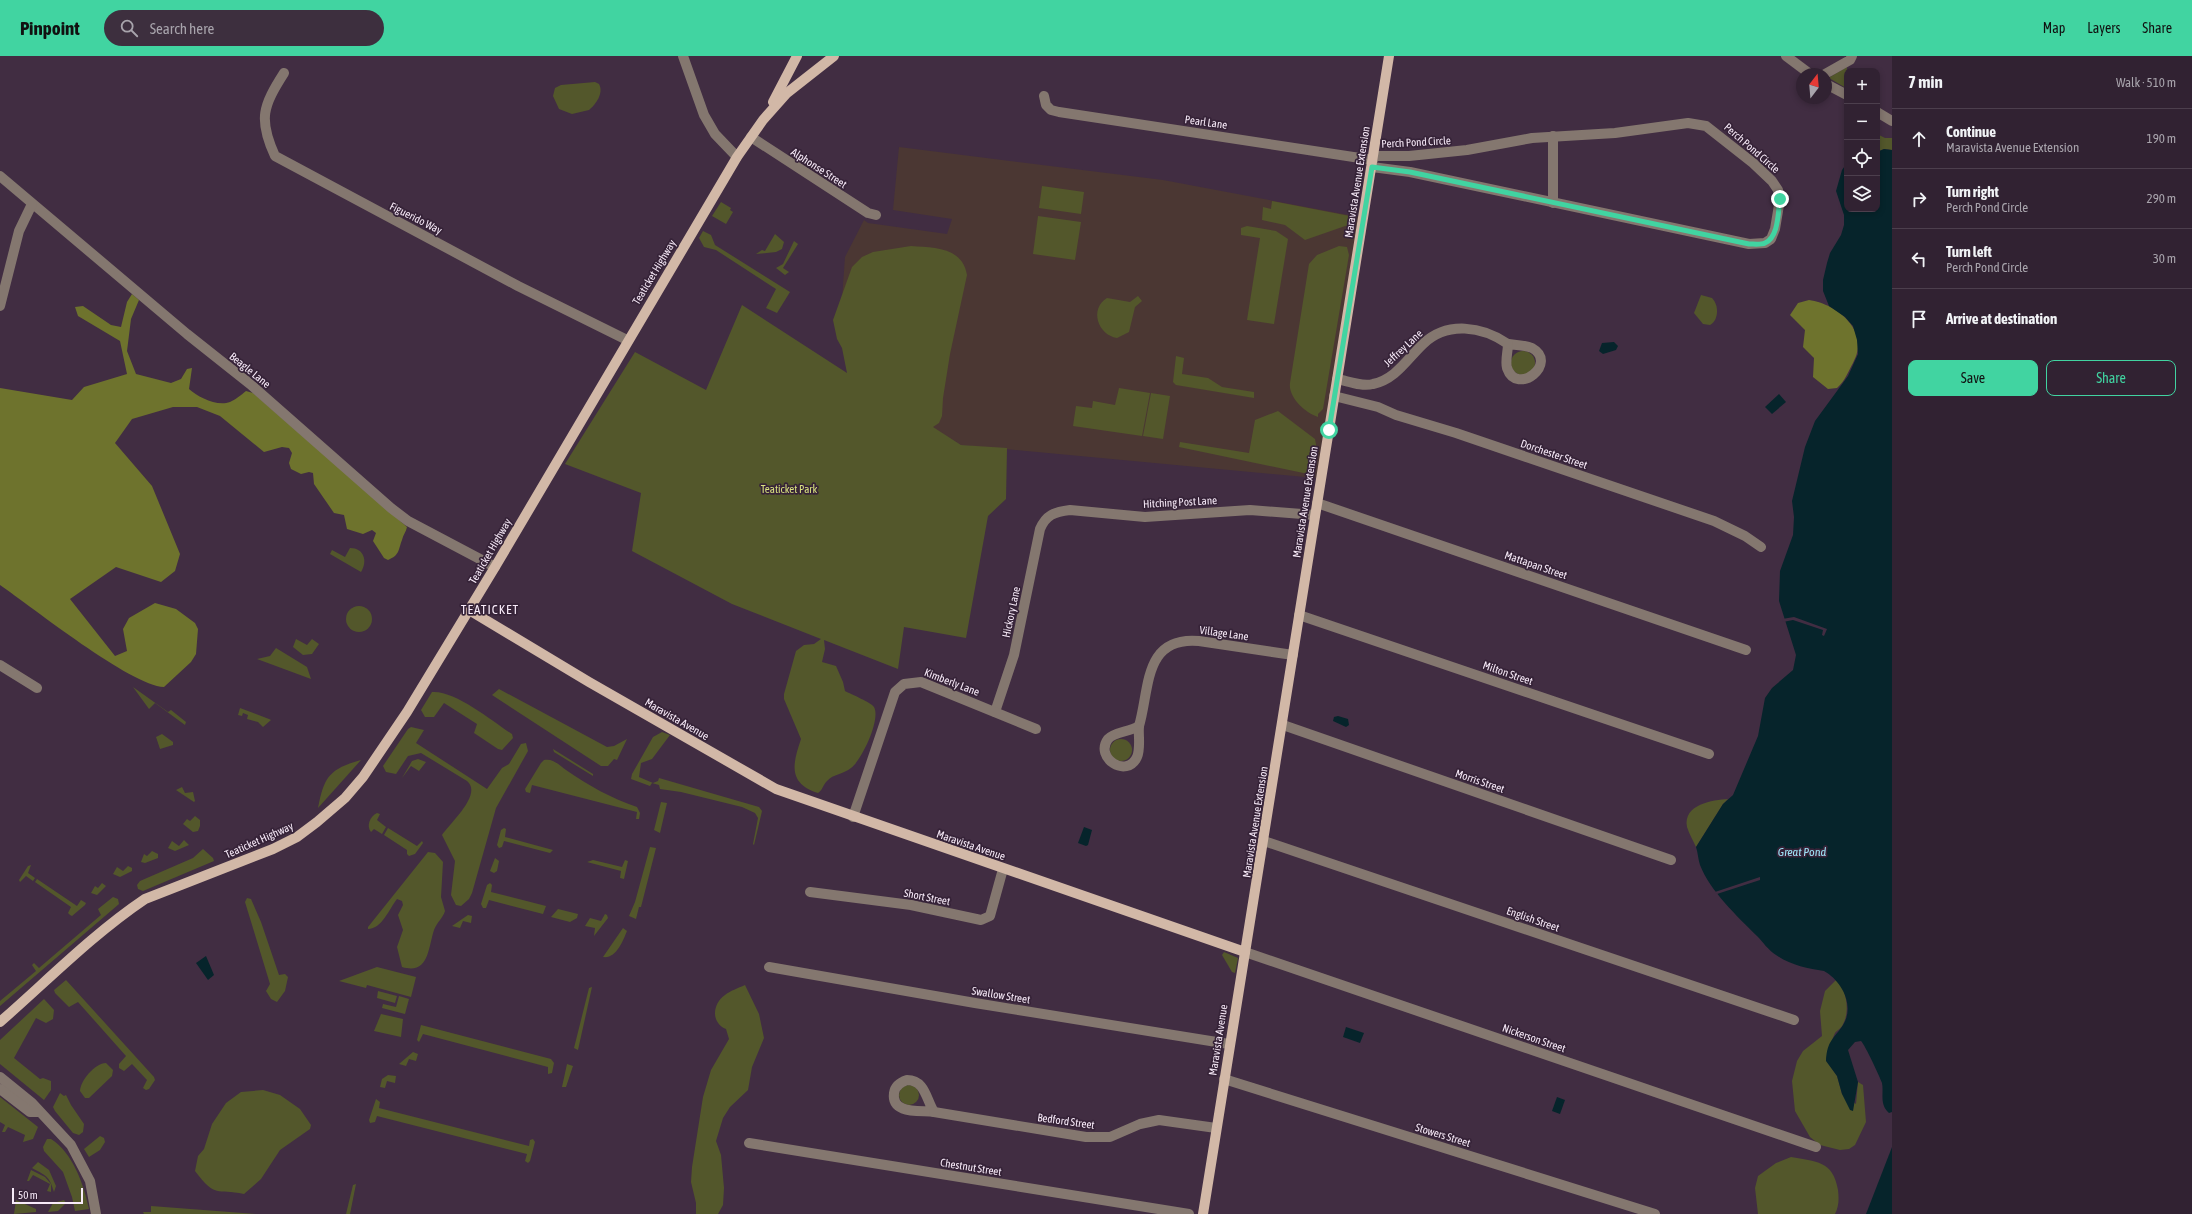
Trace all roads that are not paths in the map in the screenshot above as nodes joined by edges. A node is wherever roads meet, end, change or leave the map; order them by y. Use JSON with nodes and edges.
{"nodes":[{"id":1,"x":683,"y":56,"type":"edge"},
{"id":2,"x":797,"y":56,"type":"edge"},
{"id":3,"x":1389,"y":56,"type":"edge"},
{"id":4,"x":1786,"y":56,"type":"edge"},
{"id":5,"x":829,"y":57,"type":"edge"},
{"id":6,"x":1851,"y":58,"type":"edge"},
{"id":7,"x":1802,"y":68,"type":"edge"},
{"id":8,"x":1850,"y":68,"type":"edge"},
{"id":9,"x":1832,"y":70,"type":"edge"},
{"id":10,"x":284,"y":73,"type":"dead end"},
{"id":11,"x":1832,"y":87,"type":"edge"},
{"id":12,"x":1844,"y":93,"type":"edge"},
{"id":13,"x":1044,"y":96,"type":"dead end"},
{"id":14,"x":1880,"y":114,"type":"edge"},
{"id":15,"x":763,"y":120,"type":"junction"},
{"id":16,"x":1892,"y":121,"type":"edge"},
{"id":17,"x":1554,"y":136,"type":"junction"},
{"id":18,"x":751,"y":137,"type":"junction"},
{"id":19,"x":737,"y":157,"type":"junction"},
{"id":20,"x":1373,"y":161,"type":"junction"},
{"id":21,"x":0,"y":176,"type":"edge"},
{"id":22,"x":1553,"y":203,"type":"junction"},
{"id":23,"x":32,"y":204,"type":"junction"},
{"id":24,"x":876,"y":215,"type":"dead end"},
{"id":25,"x":0,"y":306,"type":"edge"},
{"id":26,"x":627,"y":340,"type":"junction"},
{"id":27,"x":1508,"y":344,"type":"dead end"},
{"id":28,"x":1337,"y":379,"type":"junction"},
{"id":29,"x":1334,"y":396,"type":"junction"},
{"id":30,"x":1317,"y":504,"type":"junction"},
{"id":31,"x":1315,"y":515,"type":"junction"},
{"id":32,"x":1048,"y":516,"type":"joint"},
{"id":33,"x":1761,"y":547,"type":"dead end"},
{"id":34,"x":495,"y":567,"type":"junction"},
{"id":35,"x":469,"y":610,"type":"junction"},
{"id":36,"x":1299,"y":615,"type":"junction"},
{"id":37,"x":1746,"y":650,"type":"dead end"},
{"id":38,"x":1293,"y":655,"type":"junction"},
{"id":39,"x":0,"y":665,"type":"edge"},
{"id":40,"x":37,"y":688,"type":"dead end"},
{"id":41,"x":995,"y":712,"type":"junction"},
{"id":42,"x":1283,"y":724,"type":"junction"},
{"id":43,"x":1138,"y":726,"type":"dead end"},
{"id":44,"x":1036,"y":729,"type":"dead end"},
{"id":45,"x":1709,"y":754,"type":"dead end"},
{"id":46,"x":853,"y":817,"type":"junction"},
{"id":47,"x":1264,"y":841,"type":"junction"},
{"id":48,"x":1670,"y":860,"type":"dead end"},
{"id":49,"x":1003,"y":869,"type":"junction"},
{"id":50,"x":810,"y":892,"type":"dead end"},
{"id":51,"x":1245,"y":952,"type":"junction"},
{"id":52,"x":769,"y":967,"type":"dead end"},
{"id":53,"x":1794,"y":1020,"type":"dead end"},
{"id":54,"x":0,"y":1022,"type":"edge"},
{"id":55,"x":1229,"y":1044,"type":"junction"},
{"id":56,"x":0,"y":1076,"type":"edge"},
{"id":57,"x":1224,"y":1079,"type":"junction"},
{"id":58,"x":0,"y":1088,"type":"edge"},
{"id":59,"x":38,"y":1112,"type":"junction"},
{"id":60,"x":934,"y":1112,"type":"dead end"},
{"id":61,"x":1216,"y":1128,"type":"junction"},
{"id":62,"x":749,"y":1143,"type":"dead end"},
{"id":63,"x":1816,"y":1147,"type":"dead end"},
{"id":64,"x":96,"y":1214,"type":"edge"},
{"id":65,"x":1189,"y":1214,"type":"edge"},
{"id":66,"x":1203,"y":1214,"type":"edge"},
{"id":67,"x":1655,"y":1214,"type":"edge"}],
"edges":[{"from":1,"to":19,"type":"street"},
{"from":2,"to":15,"type":"main road"},
{"from":3,"to":20,"type":"main road","name":"Maravista Avenue Extension"},
{"from":4,"to":7,"type":"street"},
{"from":5,"to":15,"type":"main road","name":"Teaticket Highway"},
{"from":6,"to":8,"type":"street"},
{"from":6,"to":9,"type":"street"},
{"from":10,"to":26,"type":"street","name":"Figuerido Way"},
{"from":11,"to":12,"type":"street"},
{"from":13,"to":20,"type":"street","name":"Pearl Lane"},
{"from":14,"to":16,"type":"street"},
{"from":15,"to":18,"type":"main road","name":"Teaticket Highway"},
{"from":17,"to":20,"type":"street","name":"Perch Pond Circle"},
{"from":17,"to":22,"type":"street"},
{"from":17,"to":22,"type":"street","name":"Perch Pond Circle"},
{"from":18,"to":19,"type":"main road","name":"Teaticket Highway"},
{"from":18,"to":24,"type":"street","name":"Alphonse Street"},
{"from":19,"to":26,"type":"main road","name":"Teaticket Highway"},
{"from":20,"to":22,"type":"street","name":"Perch Pond Circle"},
{"from":20,"to":28,"type":"main road","name":"Maravista Avenue Extension"},
{"from":21,"to":23,"type":"street","name":"Beagle Lane"},
{"from":23,"to":25,"type":"street"},
{"from":23,"to":34,"type":"street","name":"Beagle Lane"},
{"from":26,"to":34,"type":"main road","name":"Teaticket Highway"},
{"from":27,"to":28,"type":"street","name":"Jeffrey Lane"},
{"from":28,"to":29,"type":"main road","name":"Maravista Avenue Extension"},
{"from":29,"to":30,"type":"main road","name":"Maravista Avenue Extension"},
{"from":29,"to":33,"type":"street","name":"Dorchester Street"},
{"from":30,"to":31,"type":"main road","name":"Maravista Avenue Extension"},
{"from":30,"to":37,"type":"street","name":"Mattapan Street"},
{"from":31,"to":32,"type":"street","name":"Hitching Post Lane"},
{"from":31,"to":36,"type":"main road","name":"Maravista Avenue Extension"},
{"from":32,"to":41,"type":"street","name":"Hickory Lane"},
{"from":34,"to":35,"type":"main road","name":"Teaticket Highway"},
{"from":35,"to":46,"type":"main road","name":"Maravista Avenue"},
{"from":35,"to":54,"type":"main road","name":"Teaticket Highway"},
{"from":36,"to":38,"type":"main road","name":"Maravista Avenue Extension"},
{"from":36,"to":45,"type":"street","name":"Milton Street"},
{"from":38,"to":42,"type":"main road","name":"Maravista Avenue Extension"},
{"from":38,"to":43,"type":"street","name":"Village Lane"},
{"from":39,"to":40,"type":"street"},
{"from":41,"to":44,"type":"street","name":"Kimberly Lane"},
{"from":41,"to":46,"type":"street","name":"Kimberly Lane"},
{"from":42,"to":47,"type":"main road","name":"Maravista Avenue Extension"},
{"from":42,"to":48,"type":"street","name":"Morris Street"},
{"from":46,"to":49,"type":"main road","name":"Maravista Avenue"},
{"from":47,"to":51,"type":"main road","name":"Maravista Avenue Extension"},
{"from":47,"to":53,"type":"street","name":"English Street"},
{"from":49,"to":50,"type":"street","name":"Short Street"},
{"from":49,"to":51,"type":"main road","name":"Maravista Avenue"},
{"from":51,"to":55,"type":"main road","name":"Maravista Avenue"},
{"from":51,"to":63,"type":"street","name":"Nickerson Street"},
{"from":52,"to":55,"type":"street","name":"Swallow Street"},
{"from":55,"to":57,"type":"main road","name":"Maravista Avenue"},
{"from":56,"to":59,"type":"street"},
{"from":57,"to":61,"type":"main road","name":"Maravista Avenue"},
{"from":57,"to":67,"type":"street","name":"Stowers Street"},
{"from":58,"to":59,"type":"street"},
{"from":59,"to":64,"type":"street"},
{"from":60,"to":61,"type":"street","name":"Bedford Street"},
{"from":61,"to":66,"type":"main road","name":"Maravista Avenue"},
{"from":62,"to":65,"type":"street","name":"Chestnut Street"}]}
